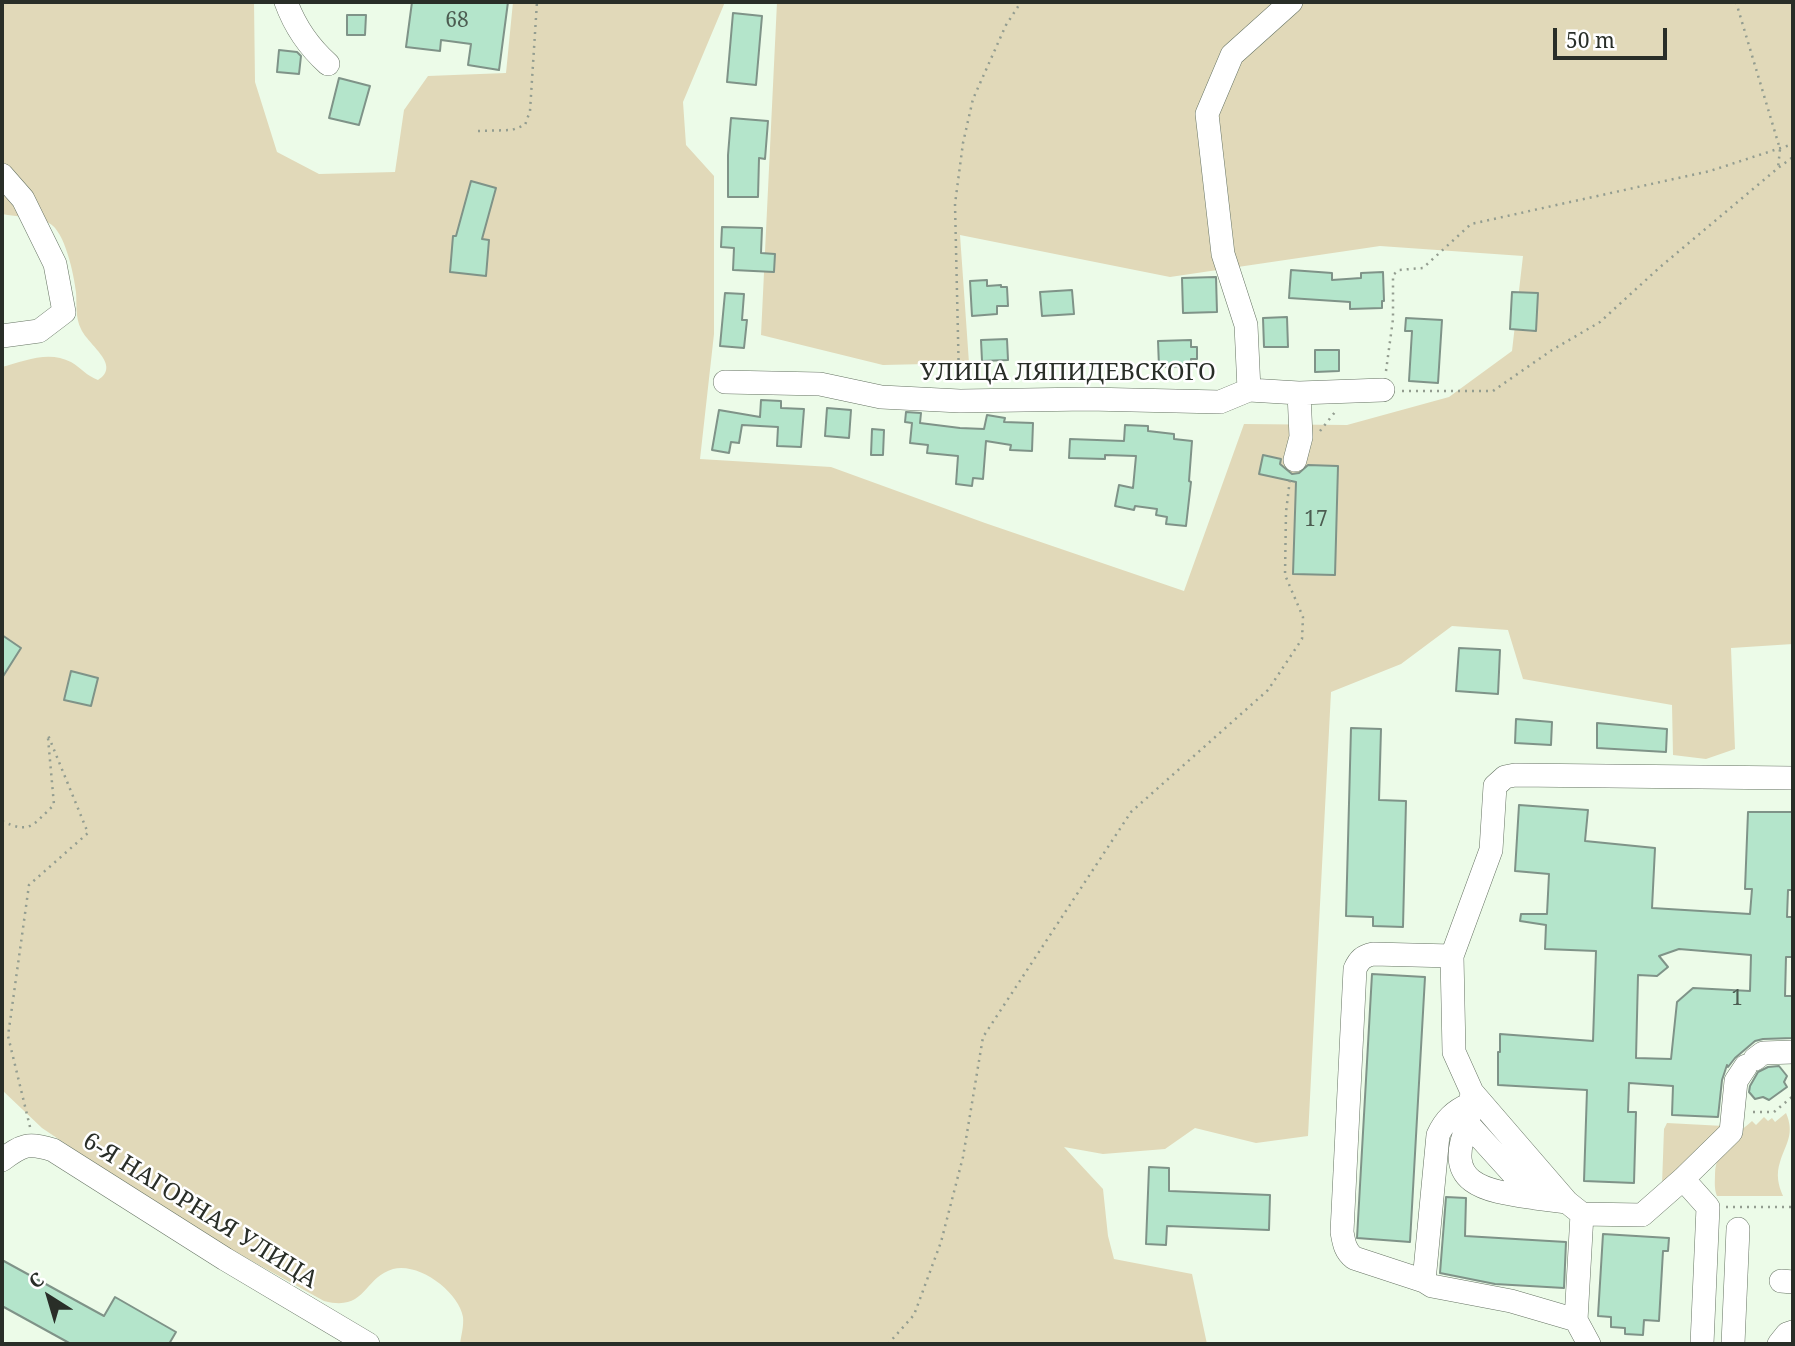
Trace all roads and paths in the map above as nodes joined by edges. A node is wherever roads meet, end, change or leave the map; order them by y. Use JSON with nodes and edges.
{"nodes":[{"id":1,"x":286,"y":2,"type":"edge"},
{"id":2,"x":537,"y":2,"type":"edge"},
{"id":3,"x":1021,"y":2,"type":"edge"},
{"id":4,"x":1291,"y":2,"type":"edge"},
{"id":5,"x":1736,"y":2,"type":"edge"},
{"id":6,"x":328,"y":64,"type":"dead end"},
{"id":7,"x":478,"y":131,"type":"dead end"},
{"id":8,"x":1793,"y":144,"type":"edge"},
{"id":9,"x":1780,"y":149,"type":"junction"},
{"id":10,"x":1793,"y":157,"type":"edge"},
{"id":11,"x":1777,"y":168,"type":"junction"},
{"id":12,"x":2,"y":175,"type":"edge"},
{"id":13,"x":2,"y":336,"type":"edge"},
{"id":14,"x":725,"y":382,"type":"dead end"},
{"id":15,"x":1249,"y":390,"type":"junction"},
{"id":16,"x":1383,"y":390,"type":"junction"},
{"id":17,"x":1299,"y":393,"type":"junction"},
{"id":18,"x":960,"y":401,"type":"junction"},
{"id":19,"x":1337,"y":409,"type":"dead end"},
{"id":20,"x":1314,"y":438,"type":"dead end"},
{"id":21,"x":1295,"y":460,"type":"joint"},
{"id":22,"x":1793,"y":778,"type":"edge"},
{"id":23,"x":2,"y":821,"type":"edge"},
{"id":24,"x":1452,"y":956,"type":"junction"},
{"id":25,"x":1793,"y":1052,"type":"edge"},
{"id":26,"x":1793,"y":1096,"type":"edge"},
{"id":27,"x":1787,"y":1101,"type":"junction"},
{"id":28,"x":1470,"y":1106,"type":"junction"},
{"id":29,"x":1793,"y":1108,"type":"edge"},
{"id":30,"x":1733,"y":1126,"type":"junction"},
{"id":31,"x":14,"y":1148,"type":"edge"},
{"id":32,"x":1684,"y":1179,"type":"junction"},
{"id":33,"x":1535,"y":1198,"type":"junction"},
{"id":34,"x":1709,"y":1207,"type":"junction"},
{"id":35,"x":1793,"y":1207,"type":"edge"},
{"id":36,"x":1575,"y":1208,"type":"junction"},
{"id":37,"x":1738,"y":1230,"type":"dead end"},
{"id":38,"x":1424,"y":1281,"type":"junction"},
{"id":39,"x":1576,"y":1320,"type":"junction"},
{"id":40,"x":1793,"y":1332,"type":"edge"},
{"id":41,"x":368,"y":1344,"type":"edge"},
{"id":42,"x":888,"y":1344,"type":"edge"},
{"id":43,"x":1589,"y":1344,"type":"edge"},
{"id":44,"x":1702,"y":1344,"type":"edge"},
{"id":45,"x":1733,"y":1344,"type":"edge"},
{"id":46,"x":1779,"y":1344,"type":"edge"}],
"edges":[{"from":1,"to":6,"type":"street"},
{"from":2,"to":7,"type":"path"},
{"from":3,"to":18,"type":"path"},
{"from":4,"to":15,"type":"street"},
{"from":5,"to":9,"type":"path"},
{"from":8,"to":9,"type":"path"},
{"from":9,"to":11,"type":"path"},
{"from":9,"to":16,"type":"path"},
{"from":10,"to":11,"type":"path"},
{"from":11,"to":16,"type":"path"},
{"from":12,"to":13,"type":"street"},
{"from":14,"to":18,"type":"street","name":"УЛИЦА ЛЯПИДЕВСКОГО"},
{"from":15,"to":17,"type":"street","name":"УЛИЦА ЛЯПИДЕВСКОГО"},
{"from":15,"to":18,"type":"street","name":"УЛИЦА ЛЯПИДЕВСКОГО"},
{"from":16,"to":17,"type":"street","name":"УЛИЦА ЛЯПИДЕВСКОГО"},
{"from":17,"to":21,"type":"street"},
{"from":19,"to":20,"type":"path"},
{"from":21,"to":42,"type":"path"},
{"from":22,"to":24,"type":"street"},
{"from":23,"to":31,"type":"path"},
{"from":24,"to":28,"type":"street"},
{"from":24,"to":38,"type":"street"},
{"from":25,"to":30,"type":"street"},
{"from":26,"to":27,"type":"path"},
{"from":27,"to":29,"type":"path"},
{"from":27,"to":30,"type":"path"},
{"from":28,"to":33,"type":"street"},
{"from":28,"to":33,"type":"street"},
{"from":28,"to":36,"type":"street"},
{"from":28,"to":38,"type":"street"},
{"from":30,"to":32,"type":"street"},
{"from":31,"to":41,"type":"street","name":"6-Я НАГОРНАЯ УЛИЦА"},
{"from":32,"to":34,"type":"street"},
{"from":32,"to":36,"type":"street"},
{"from":33,"to":36,"type":"street"},
{"from":34,"to":35,"type":"path"},
{"from":34,"to":44,"type":"street"},
{"from":36,"to":39,"type":"street"},
{"from":37,"to":45,"type":"street"},
{"from":38,"to":39,"type":"street"},
{"from":39,"to":43,"type":"street"},
{"from":40,"to":46,"type":"street"}]}
